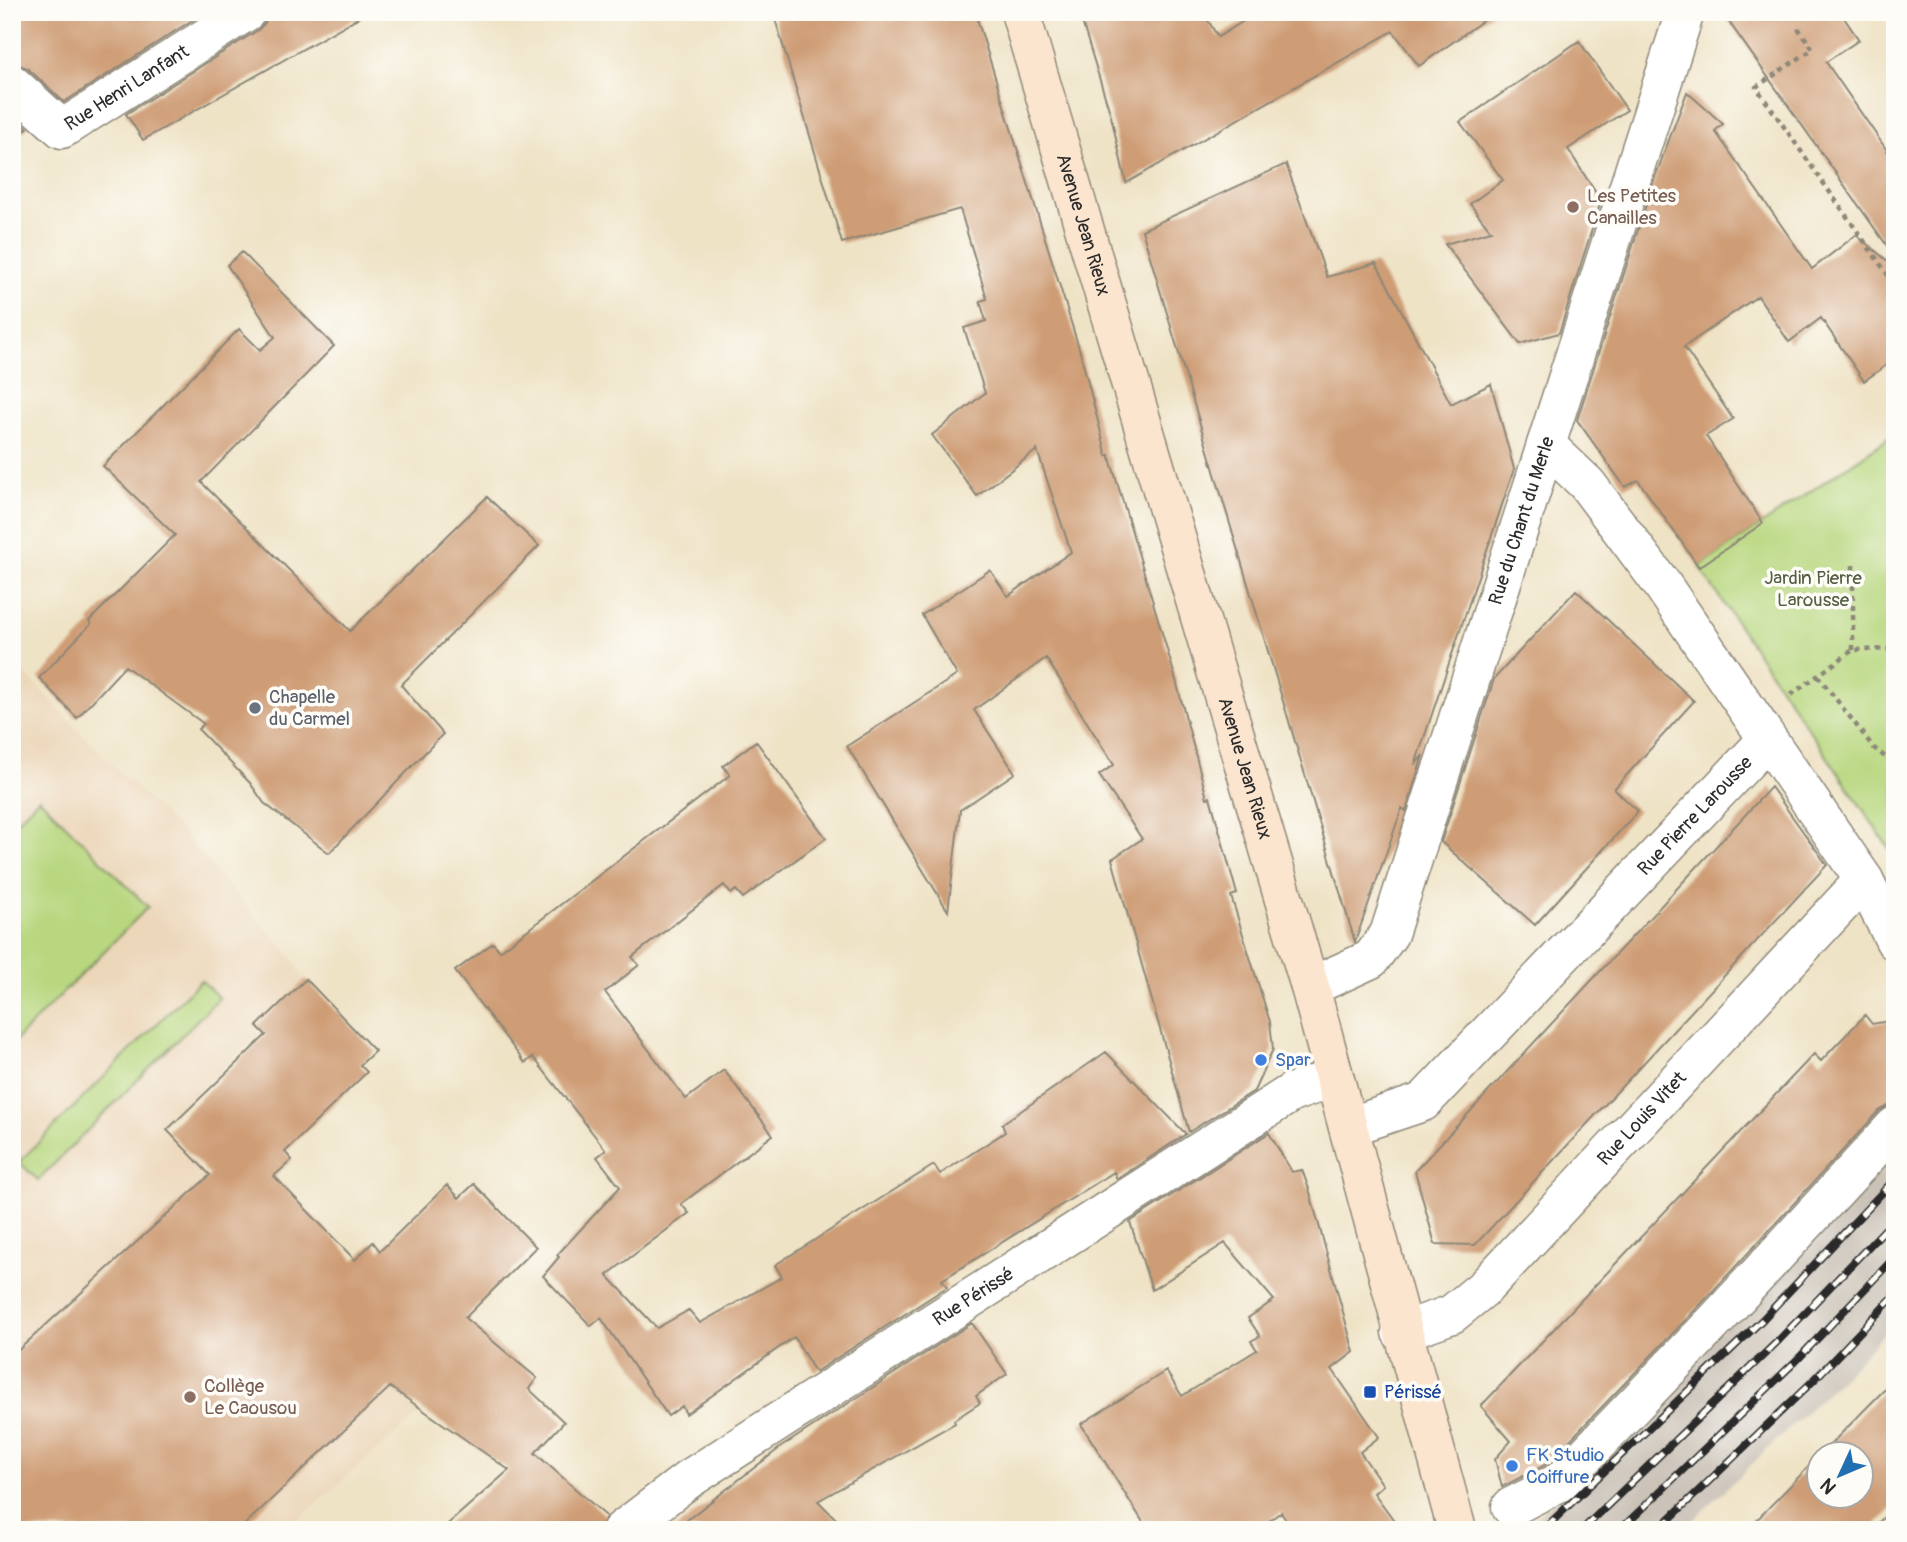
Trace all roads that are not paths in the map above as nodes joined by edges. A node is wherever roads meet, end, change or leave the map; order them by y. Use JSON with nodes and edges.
{"nodes":[{"id":1,"x":246,"y":12,"type":"edge"},
{"id":2,"x":1020,"y":12,"type":"edge"},
{"id":3,"x":1685,"y":12,"type":"edge"},
{"id":4,"x":12,"y":84,"type":"edge"},
{"id":5,"x":1546,"y":445,"type":"junction"},
{"id":6,"x":1760,"y":731,"type":"junction"},
{"id":7,"x":1864,"y":880,"type":"junction"},
{"id":8,"x":1895,"y":941,"type":"edge"},
{"id":9,"x":1310,"y":987,"type":"junction"},
{"id":10,"x":1333,"y":1077,"type":"junction"},
{"id":11,"x":1348,"y":1126,"type":"junction"},
{"id":12,"x":1895,"y":1126,"type":"edge"},
{"id":13,"x":1401,"y":1332,"type":"junction"},
{"id":14,"x":1511,"y":1507,"type":"dead end"},
{"id":15,"x":622,"y":1530,"type":"edge"},
{"id":16,"x":1457,"y":1530,"type":"edge"}],
"edges":[{"from":1,"to":4,"type":"street","name":"Rue Henri Lanfant"},
{"from":2,"to":9,"type":"main road","name":"Avenue Jean Rieux"},
{"from":3,"to":5,"type":"street","name":"Rue du Chant du Merle"},
{"from":5,"to":6,"type":"street"},
{"from":5,"to":9,"type":"street","name":"Rue du Chant du Merle"},
{"from":6,"to":7,"type":"street"},
{"from":6,"to":11,"type":"street","name":"Rue Pierre Larousse"},
{"from":7,"to":8,"type":"street"},
{"from":7,"to":13,"type":"street","name":"Rue Louis Vitet"},
{"from":9,"to":10,"type":"main road","name":"Avenue Jean Rieux"},
{"from":10,"to":11,"type":"main road","name":"Avenue Jean Rieux"},
{"from":10,"to":15,"type":"street","name":"Rue Périssé"},
{"from":11,"to":13,"type":"main road","name":"Avenue Jean Rieux"},
{"from":12,"to":14,"type":"street"},
{"from":13,"to":16,"type":"main road","name":"Avenue Jean Rieux"}]}
